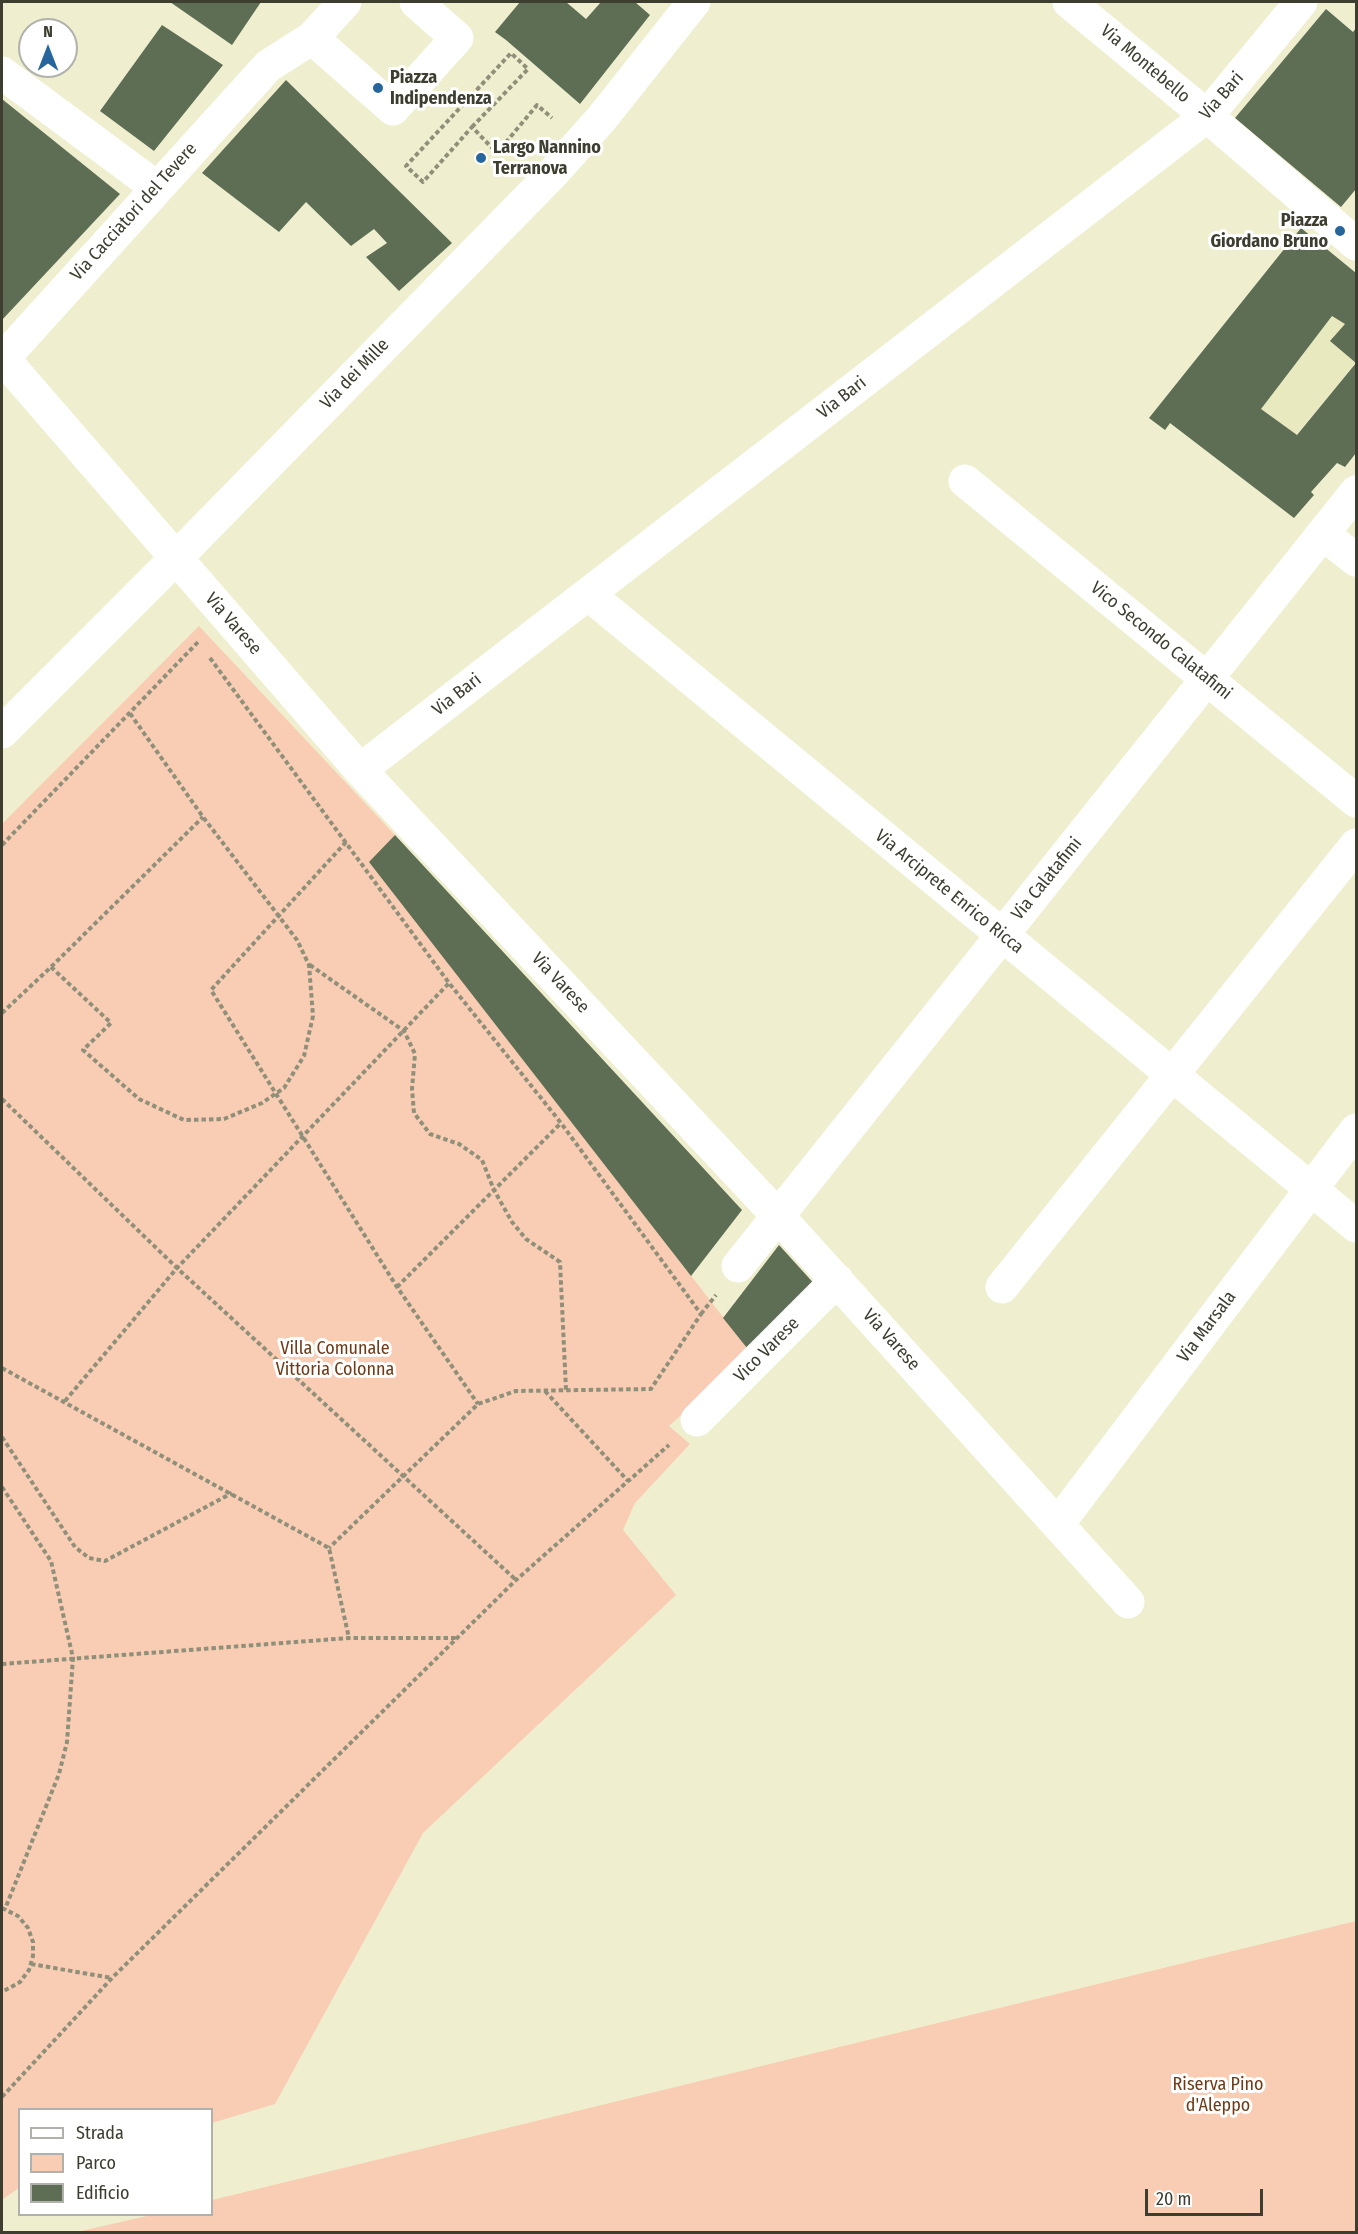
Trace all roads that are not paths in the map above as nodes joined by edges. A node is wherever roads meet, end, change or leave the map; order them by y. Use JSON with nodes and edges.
{"nodes":[{"id":1,"x":345,"y":2,"type":"edge"},
{"id":2,"x":416,"y":2,"type":"edge"},
{"id":3,"x":694,"y":2,"type":"edge"},
{"id":4,"x":1069,"y":2,"type":"edge"},
{"id":5,"x":1301,"y":2,"type":"edge"},
{"id":6,"x":312,"y":38,"type":"junction"},
{"id":7,"x":2,"y":73,"type":"edge"},
{"id":8,"x":1207,"y":116,"type":"junction"},
{"id":9,"x":156,"y":188,"type":"junction"},
{"id":10,"x":1346,"y":230,"type":"edge"},
{"id":11,"x":2,"y":358,"type":"edge"},
{"id":12,"x":965,"y":480,"type":"dead end"},
{"id":13,"x":1356,"y":492,"type":"edge"},
{"id":14,"x":1323,"y":534,"type":"junction"},
{"id":15,"x":176,"y":558,"type":"junction"},
{"id":16,"x":1356,"y":560,"type":"edge"},
{"id":17,"x":588,"y":594,"type":"junction"},
{"id":18,"x":1207,"y":679,"type":"junction"},
{"id":19,"x":2,"y":732,"type":"edge"},
{"id":20,"x":360,"y":770,"type":"junction"},
{"id":21,"x":1356,"y":801,"type":"edge"},
{"id":22,"x":1356,"y":845,"type":"edge"},
{"id":23,"x":1002,"y":935,"type":"junction"},
{"id":24,"x":1172,"y":1075,"type":"junction"},
{"id":25,"x":1356,"y":1130,"type":"edge"},
{"id":26,"x":1311,"y":1190,"type":"junction"},
{"id":27,"x":777,"y":1215,"type":"junction"},
{"id":28,"x":1356,"y":1226,"type":"edge"},
{"id":29,"x":738,"y":1266,"type":"dead end"},
{"id":30,"x":837,"y":1280,"type":"junction"},
{"id":31,"x":1002,"y":1287,"type":"dead end"},
{"id":32,"x":697,"y":1420,"type":"road end"},
{"id":33,"x":1058,"y":1524,"type":"junction"},
{"id":34,"x":1128,"y":1602,"type":"dead end"}],
"edges":[{"from":1,"to":6,"type":"street","name":"Via Cacciatori del Tevere"},
{"from":2,"to":6,"type":"street"},
{"from":3,"to":15,"type":"street","name":"Via dei Mille"},
{"from":4,"to":8,"type":"street","name":"Via Montebello"},
{"from":5,"to":8,"type":"street","name":"Via Bari"},
{"from":6,"to":9,"type":"street","name":"Via Cacciatori del Tevere"},
{"from":7,"to":9,"type":"street"},
{"from":8,"to":10,"type":"street","name":"Via Montebello"},
{"from":8,"to":17,"type":"street","name":"Via Bari"},
{"from":9,"to":11,"type":"street","name":"Via Cacciatori del Tevere"},
{"from":11,"to":15,"type":"street","name":"Via Varese"},
{"from":12,"to":18,"type":"street","name":"Vico Secondo Calatafimi"},
{"from":13,"to":14,"type":"street","name":"Via Calatafimi"},
{"from":14,"to":16,"type":"street"},
{"from":14,"to":18,"type":"street","name":"Via Calatafimi"},
{"from":15,"to":19,"type":"street","name":"Via dei Mille"},
{"from":15,"to":20,"type":"street","name":"Via Varese"},
{"from":17,"to":20,"type":"street","name":"Via Bari"},
{"from":17,"to":23,"type":"street","name":"Via Arciprete Enrico Ricca"},
{"from":18,"to":21,"type":"street","name":"Vico Secondo Calatafimi"},
{"from":18,"to":23,"type":"street","name":"Via Calatafimi"},
{"from":20,"to":27,"type":"street","name":"Via Varese"},
{"from":22,"to":24,"type":"street"},
{"from":23,"to":24,"type":"street","name":"Via Arciprete Enrico Ricca"},
{"from":23,"to":27,"type":"street","name":"Via Calatafimi"},
{"from":24,"to":26,"type":"street","name":"Via Arciprete Enrico Ricca"},
{"from":24,"to":31,"type":"street"},
{"from":25,"to":26,"type":"street","name":"Via Marsala"},
{"from":26,"to":28,"type":"street","name":"Via Arciprete Enrico Ricca"},
{"from":26,"to":33,"type":"street","name":"Via Marsala"},
{"from":27,"to":29,"type":"street","name":"Via Calatafimi"},
{"from":27,"to":30,"type":"street","name":"Via Varese"},
{"from":30,"to":32,"type":"street","name":"Vico Varese"},
{"from":30,"to":33,"type":"street","name":"Via Varese"},
{"from":33,"to":34,"type":"street","name":"Via Varese"}]}
